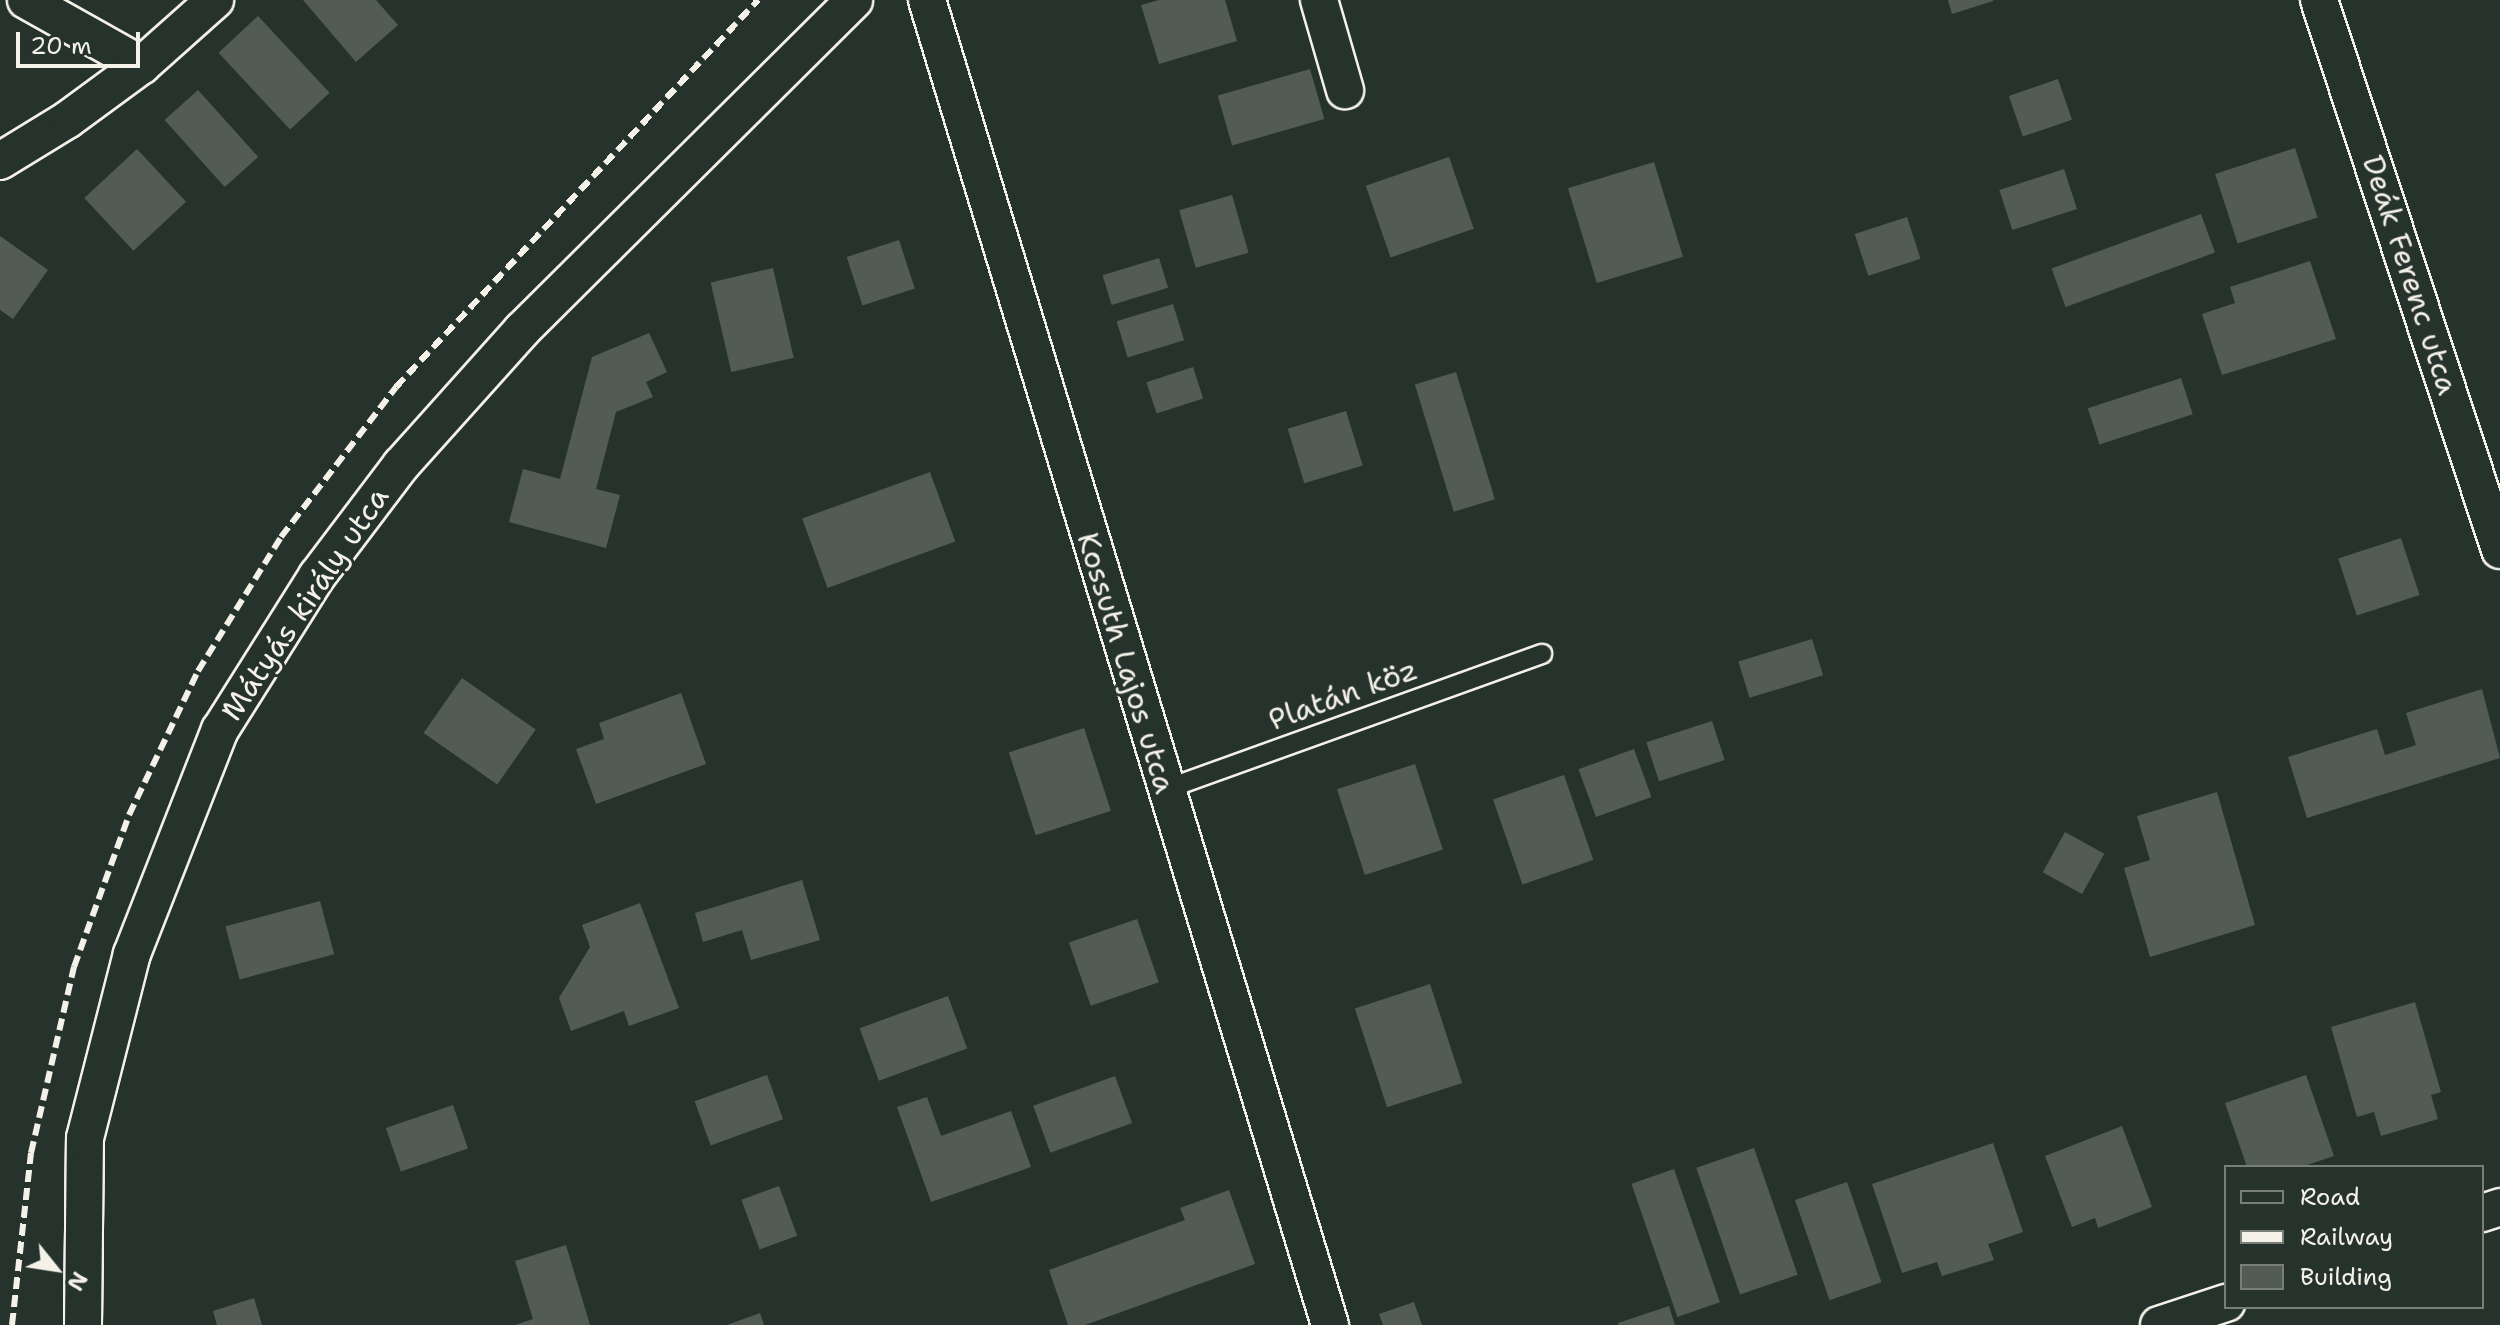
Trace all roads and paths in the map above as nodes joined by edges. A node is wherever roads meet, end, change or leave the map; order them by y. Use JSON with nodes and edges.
{"nodes":[{"id":1,"x":26,"y":0,"type":"edge"},
{"id":2,"x":215,"y":0,"type":"edge"},
{"id":3,"x":854,"y":0,"type":"edge"},
{"id":4,"x":927,"y":0,"type":"edge"},
{"id":5,"x":1319,"y":0,"type":"edge"},
{"id":6,"x":2319,"y":0,"type":"edge"},
{"id":7,"x":142,"y":65,"type":"junction"},
{"id":8,"x":1345,"y":90,"type":"dead end"},
{"id":9,"x":0,"y":161,"type":"edge"},
{"id":10,"x":2500,"y":550,"type":"edge"},
{"id":11,"x":1542,"y":654,"type":"dead end"},
{"id":12,"x":1164,"y":790,"type":"junction"},
{"id":13,"x":2224,"y":1304,"type":"edge"},
{"id":14,"x":83,"y":1325,"type":"edge"},
{"id":15,"x":1330,"y":1325,"type":"edge"},
{"id":16,"x":2159,"y":1325,"type":"edge"}],
"edges":[{"from":1,"to":7,"type":"street"},
{"from":2,"to":7,"type":"street"},
{"from":3,"to":14,"type":"street","name":"Mátyás király utca"},
{"from":4,"to":12,"type":"street","name":"Kossuth Lajos utca"},
{"from":5,"to":8,"type":"street"},
{"from":6,"to":10,"type":"street","name":"Deák Ferenc utca"},
{"from":7,"to":9,"type":"street"},
{"from":11,"to":12,"type":"lane","name":"Platán köz"},
{"from":12,"to":15,"type":"street","name":"Kossuth Lajos utca"},
{"from":13,"to":16,"type":"street"}]}
